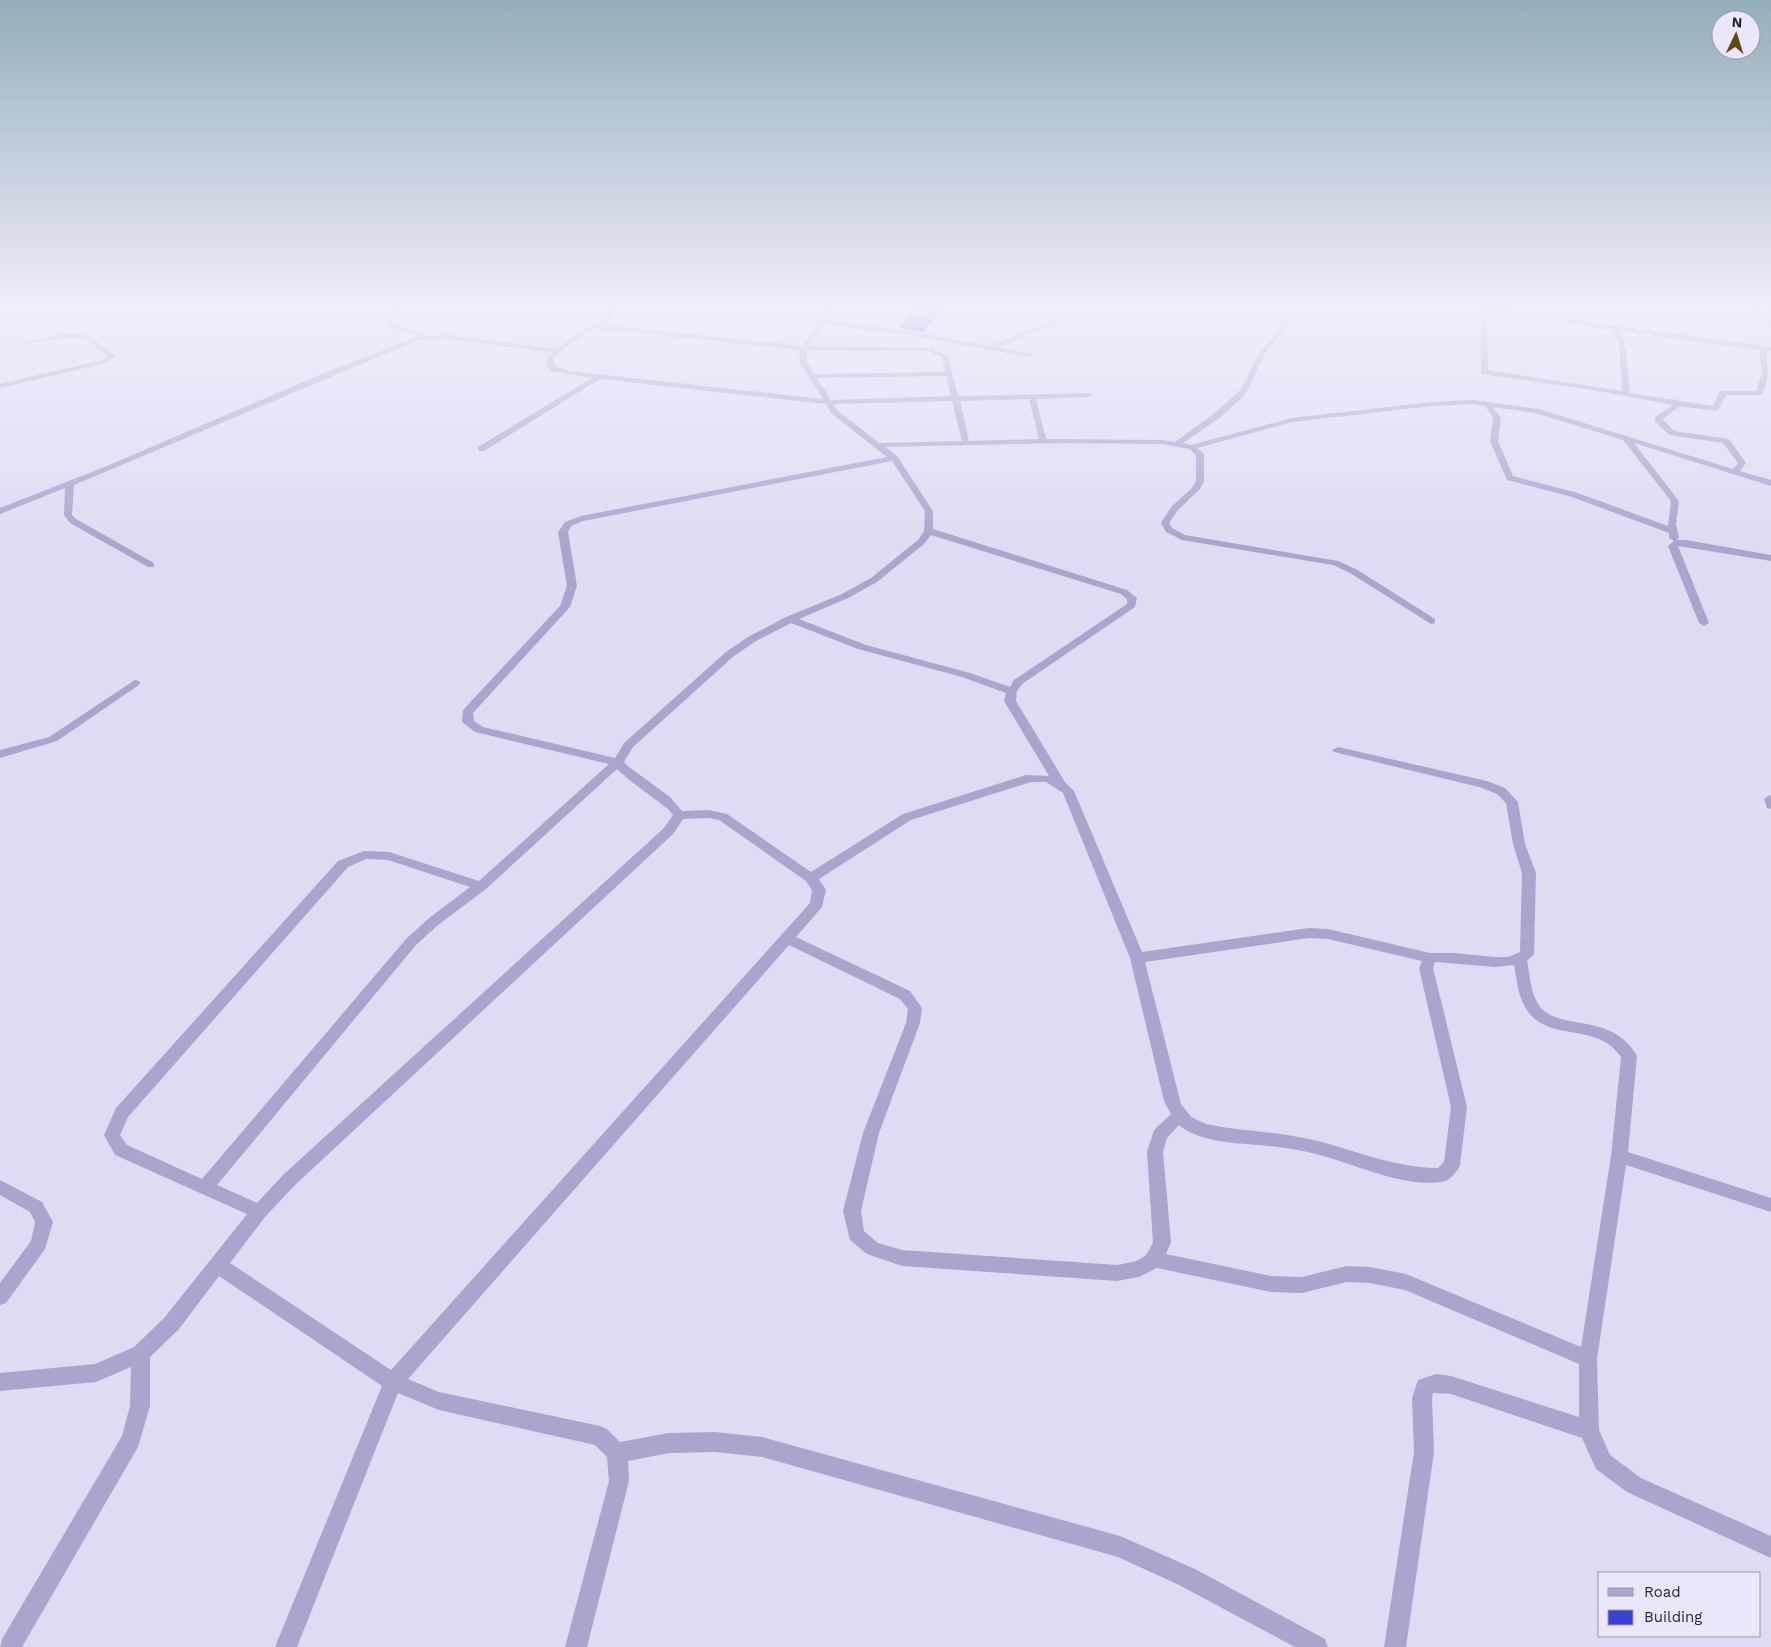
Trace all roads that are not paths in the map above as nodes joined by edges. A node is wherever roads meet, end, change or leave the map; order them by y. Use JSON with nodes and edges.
{"nodes":[{"id":1,"x":298,"y":388,"type":"edge"},
{"id":2,"x":579,"y":388,"type":"edge"},
{"id":3,"x":702,"y":388,"type":"edge"},
{"id":4,"x":819,"y":388,"type":"edge"},
{"id":5,"x":952,"y":388,"type":"edge"},
{"id":6,"x":1245,"y":388,"type":"edge"},
{"id":7,"x":1586,"y":388,"type":"edge"},
{"id":8,"x":1626,"y":388,"type":"edge"},
{"id":9,"x":1762,"y":388,"type":"edge"},
{"id":10,"x":1088,"y":394,"type":"dead end"},
{"id":11,"x":1626,"y":394,"type":"junction"},
{"id":12,"x":1032,"y":396,"type":"junction"},
{"id":13,"x":955,"y":398,"type":"junction"},
{"id":14,"x":827,"y":402,"type":"junction"},
{"id":15,"x":1487,"y":403,"type":"junction"},
{"id":16,"x":1679,"y":404,"type":"junction"},
{"id":17,"x":1626,"y":439,"type":"junction"},
{"id":18,"x":1043,"y":441,"type":"junction"},
{"id":19,"x":966,"y":443,"type":"junction"},
{"id":20,"x":1178,"y":443,"type":"junction"},
{"id":21,"x":879,"y":445,"type":"junction"},
{"id":22,"x":1191,"y":447,"type":"junction"},
{"id":23,"x":481,"y":449,"type":"dead end"},
{"id":24,"x":894,"y":458,"type":"junction"},
{"id":25,"x":1735,"y":472,"type":"junction"},
{"id":26,"x":1771,"y":483,"type":"edge"},
{"id":27,"x":70,"y":484,"type":"junction"},
{"id":28,"x":0,"y":511,"type":"edge"},
{"id":29,"x":929,"y":531,"type":"junction"},
{"id":30,"x":1672,"y":532,"type":"junction"},
{"id":31,"x":1675,"y":543,"type":"junction"},
{"id":32,"x":1771,"y":558,"type":"edge"},
{"id":33,"x":151,"y":565,"type":"dead end"},
{"id":34,"x":790,"y":620,"type":"junction"},
{"id":35,"x":1431,"y":621,"type":"dead end"},
{"id":36,"x":1704,"y":623,"type":"dead end"},
{"id":37,"x":135,"y":684,"type":"dead end"},
{"id":38,"x":1012,"y":691,"type":"junction"},
{"id":39,"x":1338,"y":750,"type":"dead end"},
{"id":40,"x":0,"y":754,"type":"edge"},
{"id":41,"x":618,"y":762,"type":"junction"},
{"id":42,"x":1060,"y":782,"type":"junction"},
{"id":43,"x":679,"y":815,"type":"junction"},
{"id":44,"x":811,"y":878,"type":"junction"},
{"id":45,"x":481,"y":886,"type":"junction"},
{"id":46,"x":787,"y":938,"type":"junction"},
{"id":47,"x":1137,"y":958,"type":"junction"},
{"id":48,"x":1430,"y":958,"type":"junction"},
{"id":49,"x":1520,"y":960,"type":"junction"},
{"id":50,"x":1179,"y":1116,"type":"junction"},
{"id":51,"x":1619,"y":1156,"type":"junction"},
{"id":52,"x":0,"y":1187,"type":"edge"},
{"id":53,"x":204,"y":1188,"type":"junction"},
{"id":54,"x":1771,"y":1204,"type":"edge"},
{"id":55,"x":259,"y":1212,"type":"junction"},
{"id":56,"x":1155,"y":1260,"type":"junction"},
{"id":57,"x":219,"y":1266,"type":"junction"},
{"id":58,"x":0,"y":1297,"type":"edge"},
{"id":59,"x":141,"y":1352,"type":"junction"},
{"id":60,"x":1588,"y":1359,"type":"junction"},
{"id":61,"x":0,"y":1382,"type":"edge"},
{"id":62,"x":393,"y":1382,"type":"junction"},
{"id":63,"x":1589,"y":1430,"type":"junction"},
{"id":64,"x":617,"y":1453,"type":"junction"},
{"id":65,"x":1771,"y":1547,"type":"edge"},
{"id":66,"x":10,"y":1647,"type":"edge"},
{"id":67,"x":286,"y":1647,"type":"edge"},
{"id":68,"x":576,"y":1647,"type":"edge"},
{"id":69,"x":1317,"y":1647,"type":"edge"},
{"id":70,"x":1395,"y":1647,"type":"edge"}],
"edges":[{"from":1,"to":27,"type":"street"},
{"from":2,"to":23,"type":"street"},
{"from":3,"to":14,"type":"street"},
{"from":4,"to":14,"type":"street"},
{"from":5,"to":13,"type":"street"},
{"from":6,"to":20,"type":"street"},
{"from":7,"to":11,"type":"street"},
{"from":8,"to":11,"type":"street"},
{"from":9,"to":16,"type":"street"},
{"from":10,"to":12,"type":"street"},
{"from":11,"to":16,"type":"street"},
{"from":12,"to":13,"type":"street"},
{"from":12,"to":18,"type":"street"},
{"from":13,"to":14,"type":"street"},
{"from":13,"to":19,"type":"street"},
{"from":14,"to":21,"type":"street"},
{"from":15,"to":17,"type":"street"},
{"from":15,"to":22,"type":"street"},
{"from":15,"to":30,"type":"street"},
{"from":16,"to":25,"type":"street"},
{"from":17,"to":25,"type":"street"},
{"from":17,"to":30,"type":"street"},
{"from":18,"to":19,"type":"street"},
{"from":18,"to":20,"type":"street"},
{"from":19,"to":21,"type":"street"},
{"from":20,"to":22,"type":"street"},
{"from":21,"to":24,"type":"street"},
{"from":22,"to":35,"type":"street"},
{"from":24,"to":29,"type":"street"},
{"from":24,"to":41,"type":"street"},
{"from":25,"to":26,"type":"street"},
{"from":27,"to":28,"type":"street"},
{"from":27,"to":33,"type":"street"},
{"from":29,"to":34,"type":"street"},
{"from":29,"to":38,"type":"street"},
{"from":30,"to":31,"type":"street"},
{"from":31,"to":32,"type":"street"},
{"from":31,"to":36,"type":"street"},
{"from":34,"to":38,"type":"street"},
{"from":34,"to":41,"type":"street"},
{"from":37,"to":40,"type":"street"},
{"from":38,"to":42,"type":"street"},
{"from":39,"to":49,"type":"street"},
{"from":41,"to":43,"type":"street"},
{"from":41,"to":45,"type":"street"},
{"from":42,"to":44,"type":"street"},
{"from":42,"to":47,"type":"street"},
{"from":43,"to":44,"type":"street"},
{"from":43,"to":55,"type":"street"},
{"from":44,"to":46,"type":"street"},
{"from":45,"to":53,"type":"street"},
{"from":45,"to":53,"type":"street"},
{"from":46,"to":56,"type":"street"},
{"from":46,"to":62,"type":"street"},
{"from":47,"to":48,"type":"street"},
{"from":47,"to":50,"type":"street"},
{"from":48,"to":49,"type":"street"},
{"from":48,"to":50,"type":"street"},
{"from":49,"to":51,"type":"street"},
{"from":50,"to":56,"type":"street"},
{"from":51,"to":54,"type":"street"},
{"from":51,"to":60,"type":"street"},
{"from":52,"to":58,"type":"street"},
{"from":53,"to":55,"type":"street"},
{"from":55,"to":57,"type":"street"},
{"from":56,"to":60,"type":"street"},
{"from":57,"to":59,"type":"street"},
{"from":57,"to":62,"type":"street"},
{"from":59,"to":61,"type":"street"},
{"from":59,"to":66,"type":"street"},
{"from":60,"to":63,"type":"street"},
{"from":62,"to":64,"type":"street"},
{"from":62,"to":67,"type":"street"},
{"from":63,"to":65,"type":"street"},
{"from":63,"to":70,"type":"street"},
{"from":64,"to":68,"type":"street"},
{"from":64,"to":69,"type":"street"}]}
